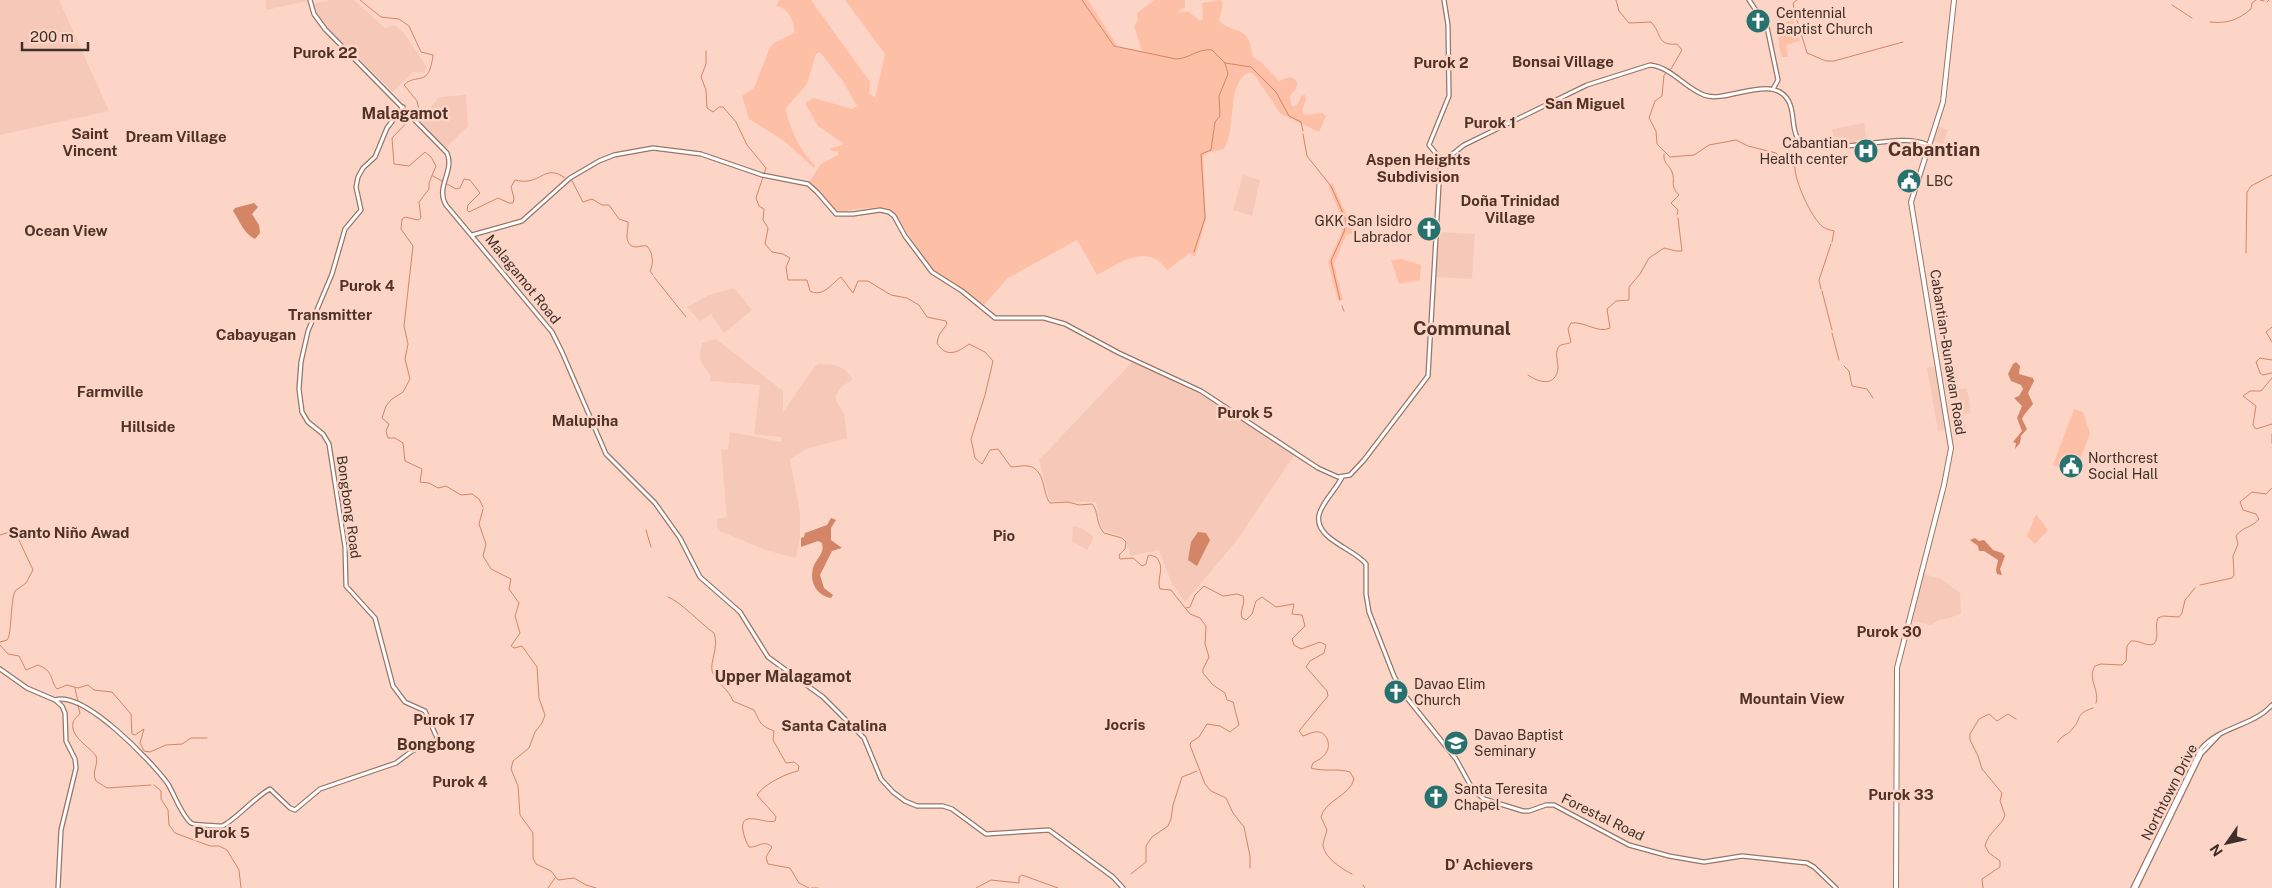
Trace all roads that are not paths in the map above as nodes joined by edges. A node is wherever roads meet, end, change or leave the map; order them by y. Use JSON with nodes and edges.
{"nodes":[{"id":1,"x":310,"y":0,"type":"edge"},
{"id":2,"x":1444,"y":0,"type":"edge"},
{"id":3,"x":1749,"y":0,"type":"edge"},
{"id":4,"x":1954,"y":0,"type":"edge"},
{"id":5,"x":1773,"y":90,"type":"junction"},
{"id":6,"x":403,"y":107,"type":"junction"},
{"id":7,"x":1928,"y":145,"type":"junction"},
{"id":8,"x":1443,"y":162,"type":"junction"},
{"id":9,"x":472,"y":235,"type":"junction"},
{"id":10,"x":1342,"y":477,"type":"junction"},
{"id":11,"x":0,"y":669,"type":"edge"},
{"id":12,"x":55,"y":700,"type":"junction"},
{"id":13,"x":2272,"y":705,"type":"edge"},
{"id":14,"x":58,"y":888,"type":"edge"},
{"id":15,"x":1123,"y":888,"type":"edge"},
{"id":16,"x":1836,"y":888,"type":"edge"},
{"id":17,"x":1896,"y":888,"type":"edge"},
{"id":18,"x":2135,"y":888,"type":"edge"}],
"edges":[{"from":1,"to":6,"type":"street","name":"Malagamot Road"},
{"from":2,"to":8,"type":"street"},
{"from":3,"to":5,"type":"street"},
{"from":4,"to":7,"type":"main road","name":"Cabantian-Bunawan Road"},
{"from":5,"to":7,"type":"street"},
{"from":5,"to":8,"type":"street"},
{"from":6,"to":9,"type":"street","name":"Malagamot Road"},
{"from":6,"to":12,"type":"street","name":"Bongbong Road"},
{"from":7,"to":17,"type":"main road","name":"Cabantian-Bunawan Road"},
{"from":8,"to":10,"type":"street"},
{"from":9,"to":10,"type":"street"},
{"from":9,"to":15,"type":"street","name":"Malagamot Road"},
{"from":10,"to":16,"type":"street","name":"Forestal Road"},
{"from":11,"to":12,"type":"street"},
{"from":12,"to":14,"type":"street"},
{"from":13,"to":18,"type":"street","name":"Northtown Drive"}]}
